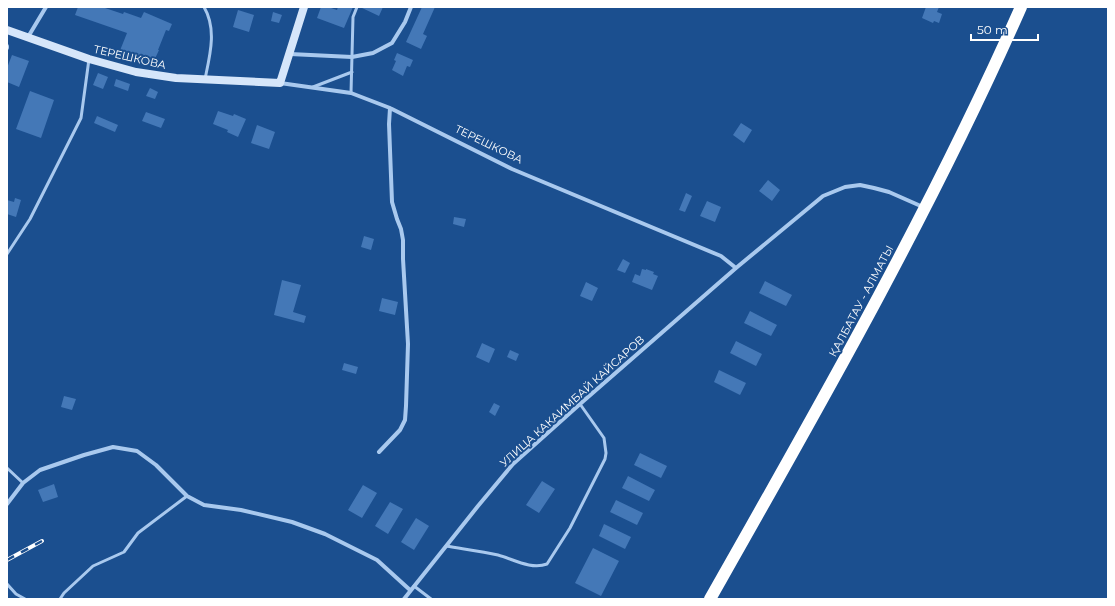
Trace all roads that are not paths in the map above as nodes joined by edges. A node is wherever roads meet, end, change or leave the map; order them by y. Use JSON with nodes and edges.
{"nodes":[{"id":1,"x":46,"y":7,"type":"edge"},
{"id":2,"x":204,"y":7,"type":"edge"},
{"id":3,"x":304,"y":7,"type":"edge"},
{"id":4,"x":357,"y":7,"type":"edge"},
{"id":5,"x":411,"y":7,"type":"edge"},
{"id":6,"x":1021,"y":7,"type":"edge"},
{"id":7,"x":7,"y":30,"type":"edge"},
{"id":8,"x":28,"y":38,"type":"junction"},
{"id":9,"x":289,"y":54,"type":"junction"},
{"id":10,"x":352,"y":58,"type":"junction"},
{"id":11,"x":88,"y":59,"type":"junction"},
{"id":12,"x":352,"y":72,"type":"junction"},
{"id":13,"x":205,"y":79,"type":"junction"},
{"id":14,"x":280,"y":83,"type":"junction"},
{"id":15,"x":313,"y":87,"type":"junction"},
{"id":16,"x":351,"y":93,"type":"junction"},
{"id":17,"x":390,"y":108,"type":"junction"},
{"id":18,"x":926,"y":208,"type":"junction"},
{"id":19,"x":7,"y":254,"type":"edge"},
{"id":20,"x":736,"y":268,"type":"junction"},
{"id":21,"x":580,"y":404,"type":"junction"},
{"id":22,"x":380,"y":452,"type":"dead end"},
{"id":23,"x":7,"y":468,"type":"edge"},
{"id":24,"x":23,"y":483,"type":"junction"},
{"id":25,"x":187,"y":496,"type":"junction"},
{"id":26,"x":7,"y":504,"type":"edge"},
{"id":27,"x":446,"y":546,"type":"junction"},
{"id":28,"x":7,"y":584,"type":"edge"},
{"id":29,"x":414,"y":586,"type":"junction"},
{"id":30,"x":410,"y":590,"type":"junction"},
{"id":31,"x":25,"y":599,"type":"edge"},
{"id":32,"x":60,"y":599,"type":"edge"},
{"id":33,"x":404,"y":599,"type":"edge"},
{"id":34,"x":431,"y":599,"type":"edge"},
{"id":35,"x":710,"y":599,"type":"edge"}],
"edges":[{"from":1,"to":8,"type":"street"},
{"from":2,"to":13,"type":"lane"},
{"from":3,"to":9,"type":"street"},
{"from":4,"to":10,"type":"lane"},
{"from":5,"to":10,"type":"street"},
{"from":6,"to":18,"type":"highway","name":"ҚАЛБАТАУ - АЛМАТЫ"},
{"from":7,"to":8,"type":"street","name":"ТЕРЕШКОВА"},
{"from":8,"to":11,"type":"street","name":"ТЕРЕШКОВА"},
{"from":9,"to":10,"type":"street"},
{"from":9,"to":14,"type":"street"},
{"from":10,"to":12,"type":"lane"},
{"from":11,"to":13,"type":"street","name":"ТЕРЕШКОВА"},
{"from":11,"to":19,"type":"lane"},
{"from":12,"to":15,"type":"lane"},
{"from":12,"to":16,"type":"lane"},
{"from":13,"to":14,"type":"street","name":"ТЕРЕШКОВА"},
{"from":14,"to":15,"type":"street","name":"ТЕРЕШКОВА"},
{"from":15,"to":16,"type":"street","name":"ТЕРЕШКОВА"},
{"from":16,"to":17,"type":"street","name":"ТЕРЕШКОВА"},
{"from":17,"to":20,"type":"street","name":"ТЕРЕШКОВА"},
{"from":17,"to":22,"type":"street"},
{"from":18,"to":20,"type":"street"},
{"from":18,"to":35,"type":"highway","name":"ҚАЛБАТАУ - АЛМАТЫ"},
{"from":20,"to":21,"type":"street","name":"УЛИЦА КАКАИМБАЙ КАЙСАРОВ"},
{"from":21,"to":27,"type":"street","name":"УЛИЦА КАКАИМБАЙ КАЙСАРОВ"},
{"from":21,"to":27,"type":"lane"},
{"from":23,"to":24,"type":"lane"},
{"from":24,"to":25,"type":"street"},
{"from":24,"to":26,"type":"street"},
{"from":25,"to":30,"type":"street"},
{"from":25,"to":32,"type":"lane"},
{"from":27,"to":29,"type":"street","name":"УЛИЦА КАКАИМБАЙ КАЙСАРОВ"},
{"from":28,"to":31,"type":"lane"},
{"from":29,"to":30,"type":"street","name":"УЛИЦА КАКАИМБАЙ КАЙСАРОВ"},
{"from":29,"to":34,"type":"lane"},
{"from":30,"to":33,"type":"street","name":"УЛИЦА КАКАИМБАЙ КАЙСАРОВ"}]}
